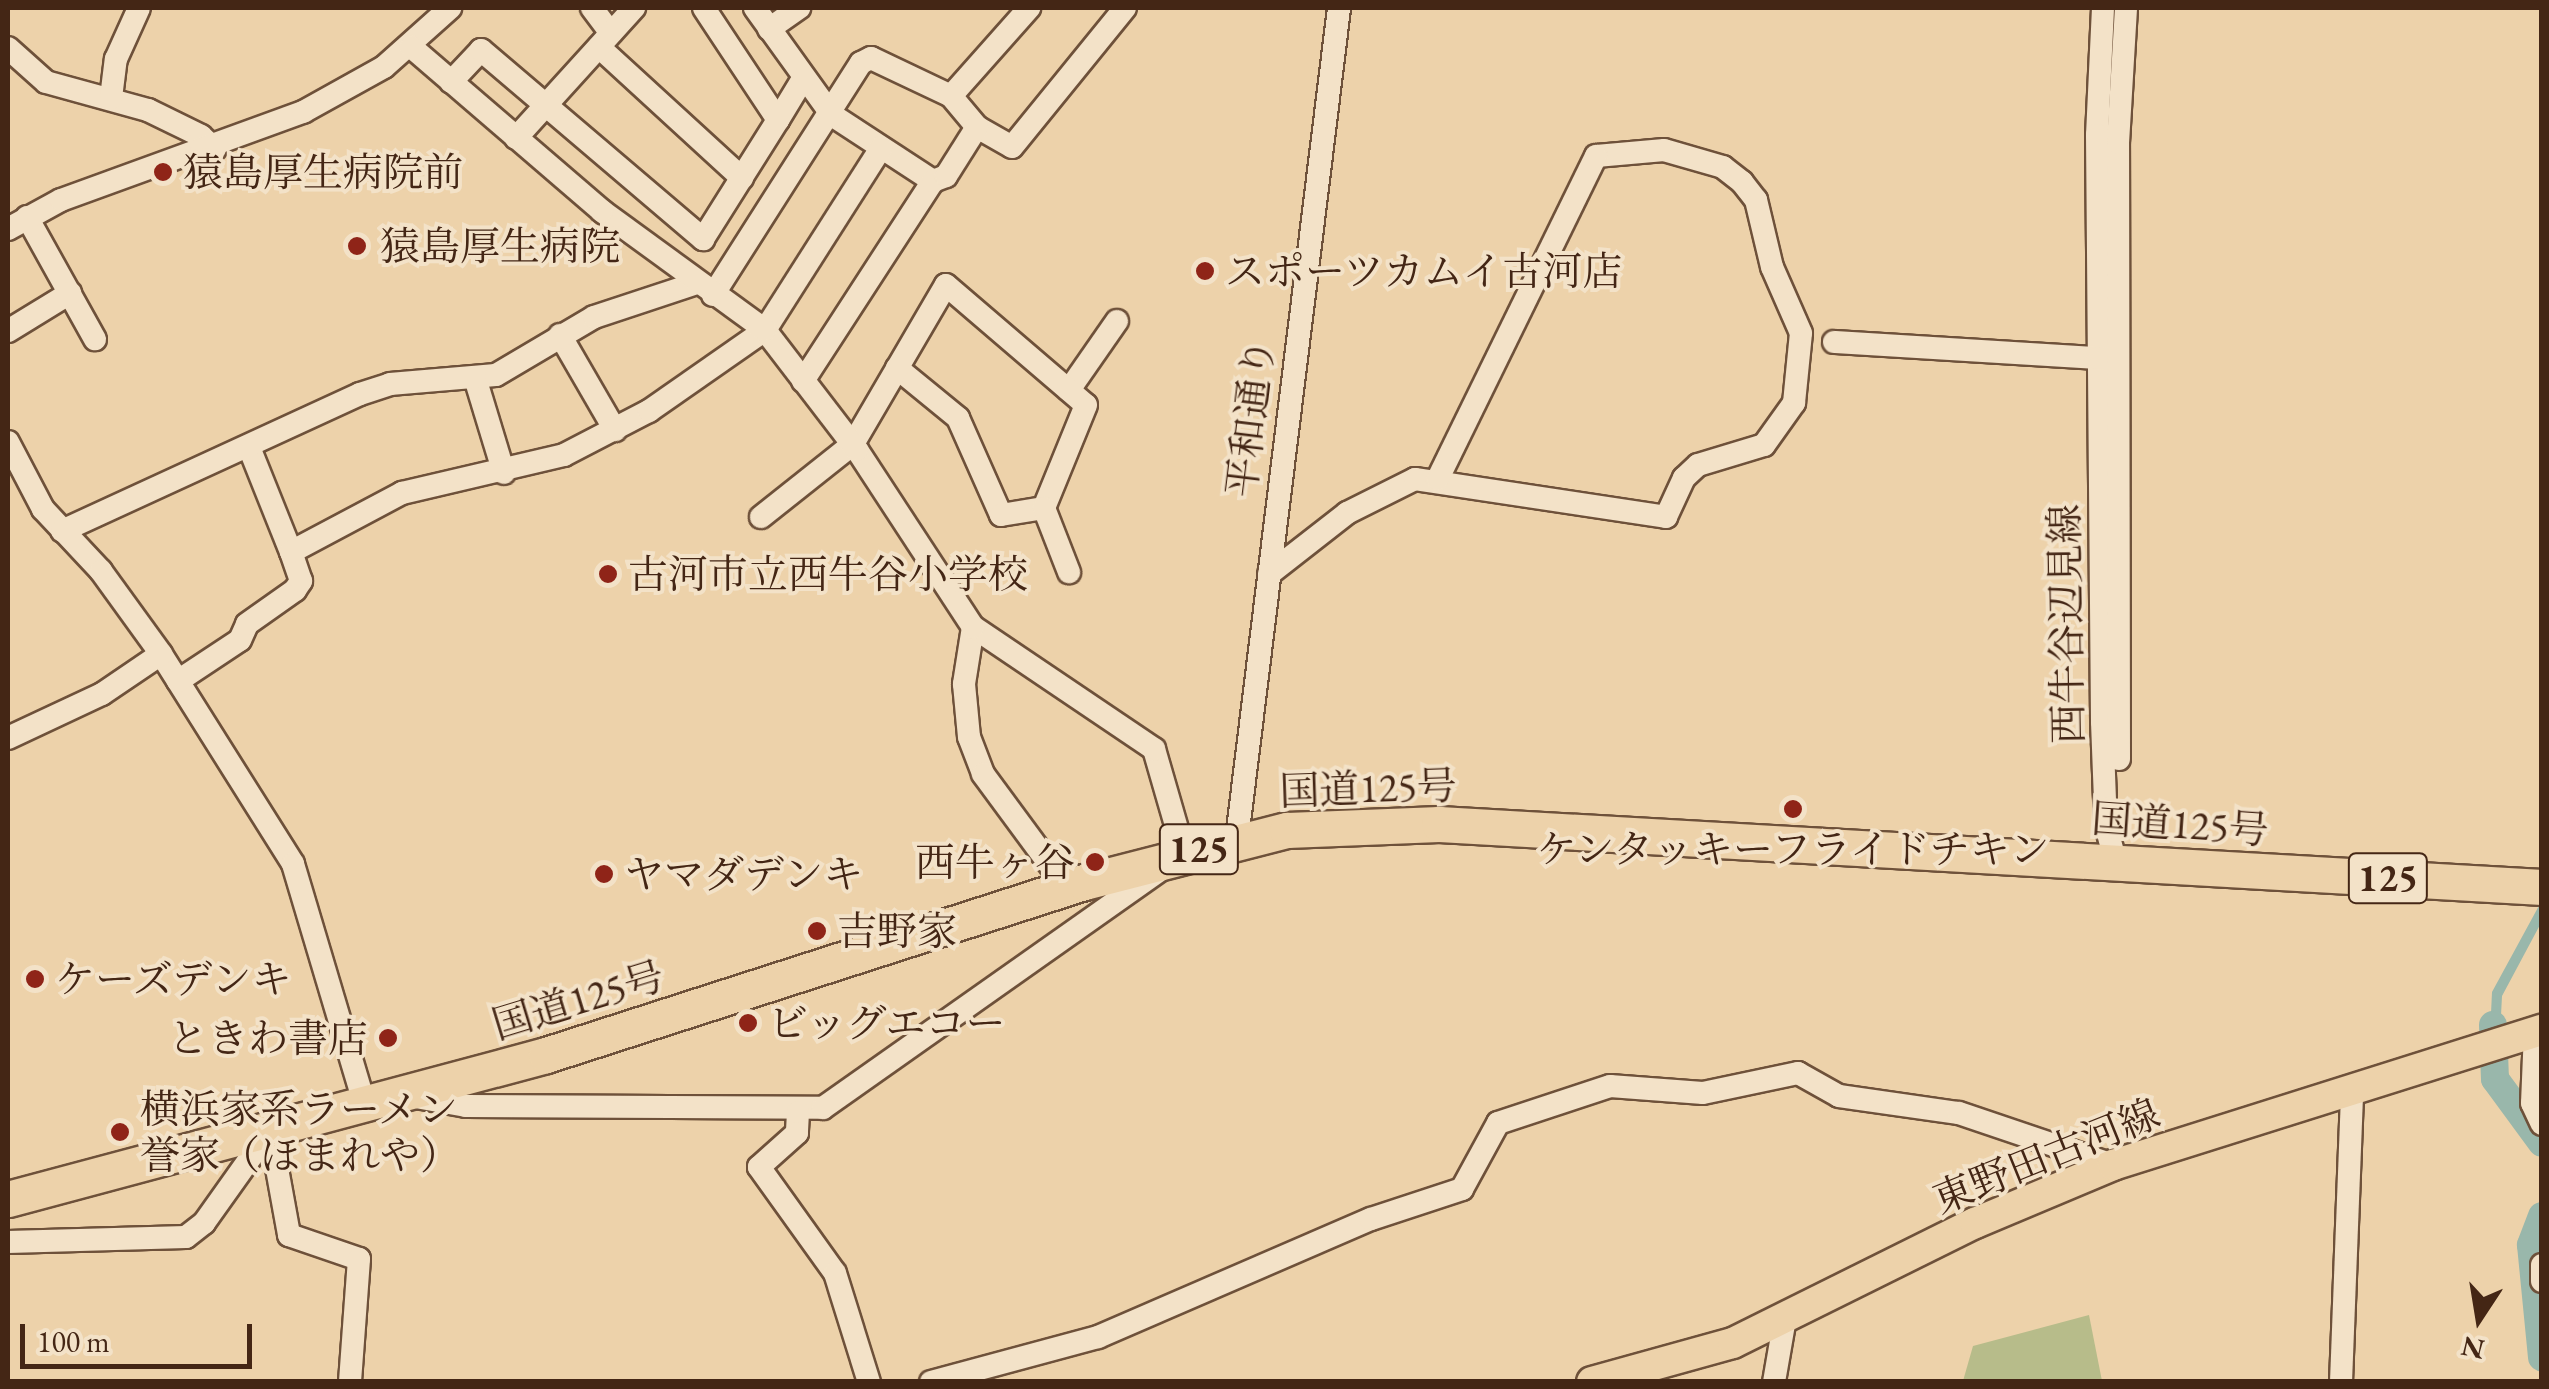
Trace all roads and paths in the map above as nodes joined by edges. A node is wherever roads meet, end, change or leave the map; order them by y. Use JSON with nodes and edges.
{"nodes":[{"id":1,"x":139,"y":8,"type":"edge"},
{"id":2,"x":592,"y":8,"type":"edge"},
{"id":3,"x":634,"y":8,"type":"edge"},
{"id":4,"x":704,"y":8,"type":"edge"},
{"id":5,"x":755,"y":8,"type":"edge"},
{"id":6,"x":799,"y":8,"type":"edge"},
{"id":7,"x":1029,"y":8,"type":"edge"},
{"id":8,"x":1125,"y":8,"type":"edge"},
{"id":9,"x":1339,"y":8,"type":"edge"},
{"id":10,"x":2103,"y":8,"type":"edge"},
{"id":11,"x":2126,"y":8,"type":"edge"},
{"id":12,"x":447,"y":9,"type":"edge"},
{"id":13,"x":769,"y":29,"type":"junction"},
{"id":14,"x":605,"y":40,"type":"junction"},
{"id":15,"x":410,"y":47,"type":"junction"},
{"id":16,"x":8,"y":48,"type":"edge"},
{"id":17,"x":804,"y":76,"type":"junction"},
{"id":18,"x":451,"y":82,"type":"junction"},
{"id":19,"x":951,"y":96,"type":"junction"},
{"id":20,"x":112,"y":98,"type":"junction"},
{"id":21,"x":548,"y":106,"type":"junction"},
{"id":22,"x":832,"y":114,"type":"junction"},
{"id":23,"x":778,"y":120,"type":"junction"},
{"id":24,"x":977,"y":127,"type":"junction"},
{"id":25,"x":516,"y":138,"type":"junction"},
{"id":26,"x":881,"y":148,"type":"junction"},
{"id":27,"x":214,"y":149,"type":"junction"},
{"id":28,"x":742,"y":178,"type":"junction"},
{"id":29,"x":934,"y":182,"type":"junction"},
{"id":30,"x":17,"y":223,"type":"edge"},
{"id":31,"x":704,"y":290,"type":"junction"},
{"id":32,"x":70,"y":293,"type":"junction"},
{"id":33,"x":1117,"y":321,"type":"dead end"},
{"id":34,"x":8,"y":330,"type":"edge"},
{"id":35,"x":765,"y":330,"type":"junction"},
{"id":36,"x":560,"y":335,"type":"junction"},
{"id":37,"x":95,"y":338,"type":"dead end"},
{"id":38,"x":1834,"y":342,"type":"dead end"},
{"id":39,"x":2111,"y":359,"type":"junction"},
{"id":40,"x":898,"y":368,"type":"junction"},
{"id":41,"x":476,"y":381,"type":"junction"},
{"id":42,"x":803,"y":381,"type":"junction"},
{"id":43,"x":1069,"y":390,"type":"junction"},
{"id":44,"x":615,"y":430,"type":"junction"},
{"id":45,"x":8,"y":442,"type":"edge"},
{"id":46,"x":853,"y":444,"type":"junction"},
{"id":47,"x":249,"y":447,"type":"junction"},
{"id":48,"x":504,"y":472,"type":"junction"},
{"id":49,"x":1438,"y":479,"type":"junction"},
{"id":50,"x":1044,"y":508,"type":"junction"},
{"id":51,"x":761,"y":518,"type":"dead end"},
{"id":52,"x":62,"y":530,"type":"junction"},
{"id":53,"x":291,"y":552,"type":"junction"},
{"id":54,"x":1069,"y":572,"type":"dead end"},
{"id":55,"x":1269,"y":574,"type":"junction"},
{"id":56,"x":973,"y":627,"type":"junction"},
{"id":57,"x":161,"y":654,"type":"junction"},
{"id":58,"x":178,"y":681,"type":"junction"},
{"id":59,"x":8,"y":738,"type":"edge"},
{"id":60,"x":1237,"y":838,"type":"junction"},
{"id":61,"x":1184,"y":853,"type":"junction"},
{"id":62,"x":2116,"y":862,"type":"junction"},
{"id":63,"x":2536,"y":887,"type":"edge"},
{"id":64,"x":1067,"y":888,"type":"junction"},
{"id":65,"x":2533,"y":1033,"type":"edge"},
{"id":66,"x":2352,"y":1090,"type":"junction"},
{"id":67,"x":407,"y":1095,"type":"junction"},
{"id":68,"x":365,"y":1106,"type":"junction"},
{"id":69,"x":798,"y":1112,"type":"junction"},
{"id":70,"x":2542,"y":1124,"type":"edge"},
{"id":71,"x":270,"y":1130,"type":"junction"},
{"id":72,"x":2114,"y":1165,"type":"junction"},
{"id":73,"x":8,"y":1199,"type":"edge"},
{"id":74,"x":8,"y":1242,"type":"edge"},
{"id":75,"x":2542,"y":1265,"type":"edge"},
{"id":76,"x":2542,"y":1281,"type":"edge"},
{"id":77,"x":1785,"y":1318,"type":"junction"},
{"id":78,"x":350,"y":1382,"type":"edge"},
{"id":79,"x":869,"y":1382,"type":"edge"},
{"id":80,"x":931,"y":1382,"type":"edge"},
{"id":81,"x":1592,"y":1382,"type":"edge"},
{"id":82,"x":1774,"y":1382,"type":"edge"},
{"id":83,"x":2340,"y":1382,"type":"edge"}],
"edges":[{"from":1,"to":20,"type":"street"},
{"from":2,"to":14,"type":"street"},
{"from":3,"to":14,"type":"street"},
{"from":4,"to":23,"type":"street"},
{"from":5,"to":13,"type":"street"},
{"from":6,"to":13,"type":"street"},
{"from":7,"to":19,"type":"street"},
{"from":8,"to":24,"type":"street"},
{"from":9,"to":55,"type":"street","name":"平和通り"},
{"from":10,"to":39,"type":"street","name":"西牛谷辺見線"},
{"from":11,"to":39,"type":"street","name":"西牛谷辺見線"},
{"from":12,"to":15,"type":"street"},
{"from":13,"to":17,"type":"street"},
{"from":14,"to":21,"type":"street"},
{"from":14,"to":28,"type":"street"},
{"from":15,"to":18,"type":"street"},
{"from":15,"to":27,"type":"street"},
{"from":16,"to":20,"type":"street"},
{"from":17,"to":22,"type":"street"},
{"from":17,"to":23,"type":"street"},
{"from":18,"to":21,"type":"street"},
{"from":18,"to":25,"type":"street"},
{"from":19,"to":22,"type":"street"},
{"from":19,"to":24,"type":"street"},
{"from":20,"to":27,"type":"street"},
{"from":21,"to":25,"type":"street"},
{"from":21,"to":28,"type":"street"},
{"from":22,"to":26,"type":"street"},
{"from":22,"to":31,"type":"street"},
{"from":23,"to":28,"type":"street"},
{"from":24,"to":29,"type":"street"},
{"from":25,"to":31,"type":"street"},
{"from":26,"to":29,"type":"street"},
{"from":26,"to":35,"type":"street"},
{"from":27,"to":30,"type":"street"},
{"from":29,"to":42,"type":"street"},
{"from":30,"to":32,"type":"street"},
{"from":31,"to":35,"type":"street"},
{"from":31,"to":36,"type":"street"},
{"from":32,"to":34,"type":"street"},
{"from":32,"to":37,"type":"street"},
{"from":33,"to":43,"type":"street"},
{"from":35,"to":42,"type":"street"},
{"from":35,"to":44,"type":"street"},
{"from":36,"to":41,"type":"street"},
{"from":36,"to":44,"type":"street"},
{"from":38,"to":39,"type":"street"},
{"from":39,"to":62,"type":"street","name":"西牛谷辺見線"},
{"from":40,"to":43,"type":"street"},
{"from":40,"to":46,"type":"street"},
{"from":40,"to":50,"type":"street"},
{"from":41,"to":47,"type":"street"},
{"from":41,"to":48,"type":"street"},
{"from":42,"to":46,"type":"street"},
{"from":43,"to":50,"type":"street"},
{"from":44,"to":48,"type":"street"},
{"from":45,"to":52,"type":"street"},
{"from":46,"to":51,"type":"street"},
{"from":46,"to":56,"type":"street"},
{"from":47,"to":52,"type":"street"},
{"from":47,"to":53,"type":"street"},
{"from":48,"to":53,"type":"street"},
{"from":49,"to":49,"type":"street"},
{"from":49,"to":55,"type":"street"},
{"from":50,"to":54,"type":"street"},
{"from":52,"to":57,"type":"street"},
{"from":53,"to":58,"type":"street"},
{"from":55,"to":60,"type":"street","name":"平和通り"},
{"from":56,"to":61,"type":"street"},
{"from":56,"to":64,"type":"street"},
{"from":57,"to":58,"type":"street"},
{"from":57,"to":59,"type":"street"},
{"from":58,"to":68,"type":"street"},
{"from":60,"to":61,"type":"highway","name":"国道125号","number":"125"},
{"from":60,"to":62,"type":"highway","name":"国道125号","number":"125"},
{"from":61,"to":64,"type":"highway","name":"国道125号","number":"125"},
{"from":61,"to":69,"type":"street"},
{"from":62,"to":63,"type":"highway","name":"国道125号","number":"125"},
{"from":64,"to":67,"type":"highway","name":"国道125号","number":"125"},
{"from":65,"to":66,"type":"main road","name":"東野田古河線"},
{"from":65,"to":70,"type":"street"},
{"from":66,"to":72,"type":"main road","name":"東野田古河線"},
{"from":66,"to":83,"type":"street"},
{"from":67,"to":68,"type":"highway","name":"国道125号","number":"125"},
{"from":67,"to":69,"type":"street"},
{"from":68,"to":71,"type":"highway","name":"国道125号","number":"125"},
{"from":69,"to":79,"type":"street"},
{"from":71,"to":73,"type":"highway","name":"国道125号","number":"125"},
{"from":71,"to":74,"type":"street"},
{"from":71,"to":78,"type":"street"},
{"from":72,"to":77,"type":"main road","name":"東野田古河線"},
{"from":72,"to":80,"type":"street"},
{"from":75,"to":76,"type":"street"},
{"from":77,"to":81,"type":"main road","name":"東野田古河線"},
{"from":77,"to":82,"type":"street"}]}
